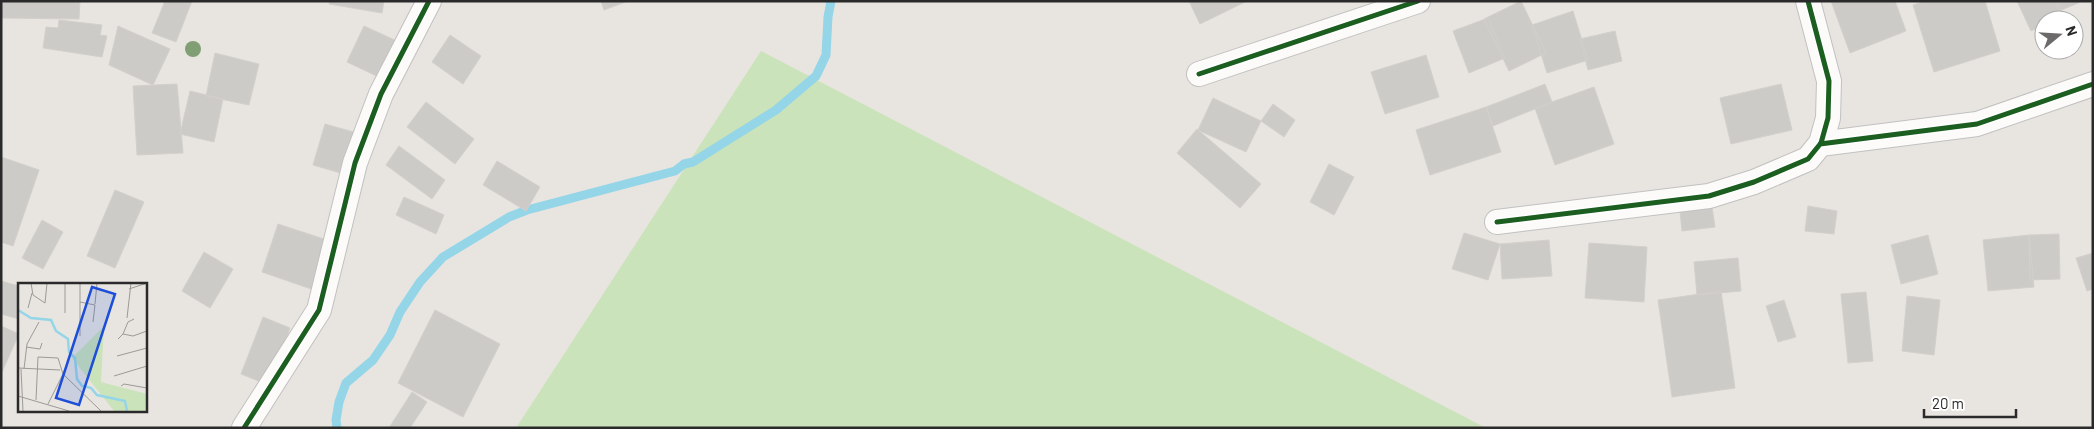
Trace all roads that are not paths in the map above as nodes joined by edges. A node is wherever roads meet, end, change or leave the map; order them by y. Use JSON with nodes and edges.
{"nodes":[{"id":1,"x":429,"y":1,"type":"edge"},
{"id":2,"x":1418,"y":1,"type":"edge"},
{"id":3,"x":1808,"y":1,"type":"edge"},
{"id":4,"x":1199,"y":74,"type":"dead end"},
{"id":5,"x":2093,"y":84,"type":"edge"},
{"id":6,"x":1820,"y":144,"type":"junction"},
{"id":7,"x":1497,"y":222,"type":"dead end"},
{"id":8,"x":244,"y":428,"type":"edge"}],
"edges":[{"from":1,"to":8,"type":"street"},
{"from":2,"to":4,"type":"street"},
{"from":3,"to":6,"type":"street"},
{"from":5,"to":6,"type":"street"},
{"from":6,"to":7,"type":"street"}]}
